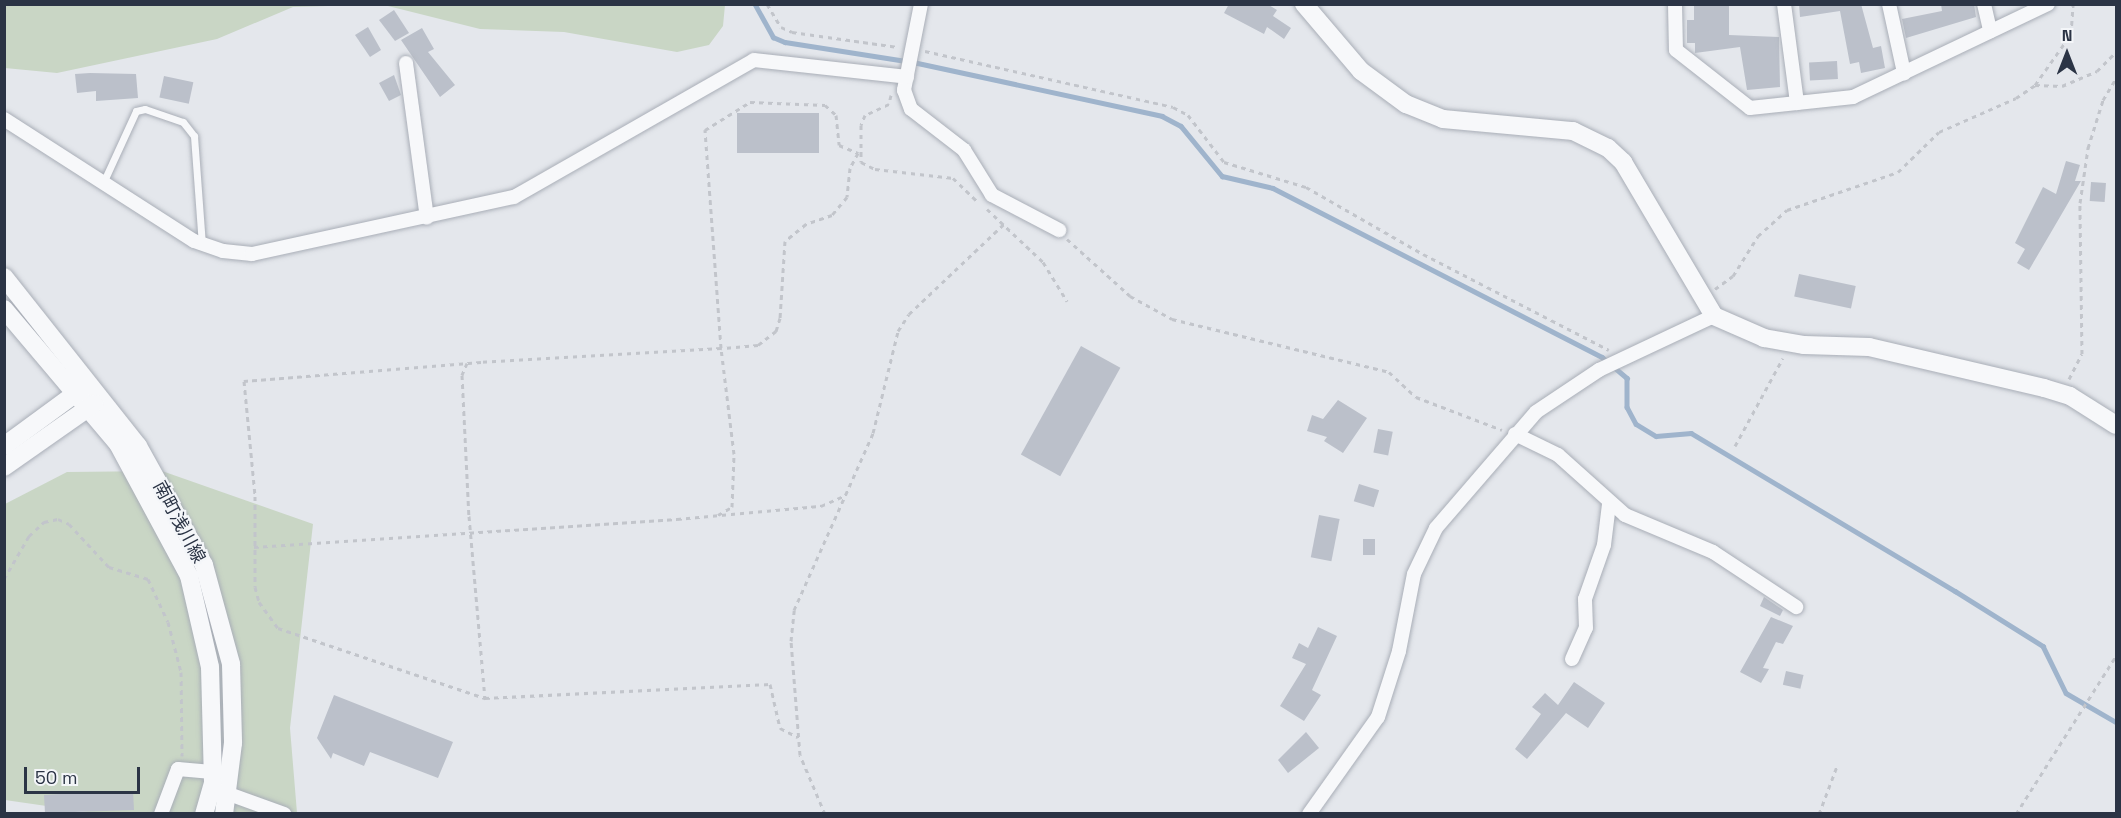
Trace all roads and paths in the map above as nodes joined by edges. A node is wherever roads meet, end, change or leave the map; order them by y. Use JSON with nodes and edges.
{"nodes":[{"id":1,"x":767,"y":4,"type":"edge"},
{"id":2,"x":921,"y":4,"type":"edge"},
{"id":3,"x":1304,"y":4,"type":"edge"},
{"id":4,"x":1676,"y":4,"type":"edge"},
{"id":5,"x":1784,"y":4,"type":"edge"},
{"id":6,"x":1888,"y":4,"type":"edge"},
{"id":7,"x":1984,"y":4,"type":"edge"},
{"id":8,"x":2048,"y":4,"type":"edge"},
{"id":9,"x":2073,"y":4,"type":"edge"},
{"id":10,"x":1990,"y":31,"type":"junction"},
{"id":11,"x":911,"y":48,"type":"junction"},
{"id":12,"x":2116,"y":52,"type":"edge"},
{"id":13,"x":406,"y":63,"type":"dead end"},
{"id":14,"x":1904,"y":73,"type":"junction"},
{"id":15,"x":901,"y":76,"type":"junction"},
{"id":16,"x":2116,"y":78,"type":"edge"},
{"id":17,"x":2035,"y":85,"type":"junction"},
{"id":18,"x":1797,"y":103,"type":"junction"},
{"id":19,"x":4,"y":119,"type":"edge"},
{"id":20,"x":858,"y":153,"type":"junction"},
{"id":21,"x":103,"y":183,"type":"junction"},
{"id":22,"x":427,"y":218,"type":"junction"},
{"id":23,"x":1004,"y":224,"type":"junction"},
{"id":24,"x":1059,"y":230,"type":"joint"},
{"id":25,"x":201,"y":244,"type":"junction"},
{"id":26,"x":4,"y":277,"type":"edge"},
{"id":27,"x":1701,"y":296,"type":"junction"},
{"id":28,"x":1067,"y":301,"type":"dead end"},
{"id":29,"x":4,"y":309,"type":"edge"},
{"id":30,"x":1714,"y":316,"type":"junction"},
{"id":31,"x":1791,"y":343,"type":"junction"},
{"id":32,"x":721,"y":348,"type":"junction"},
{"id":33,"x":1627,"y":357,"type":"junction"},
{"id":34,"x":467,"y":363,"type":"junction"},
{"id":35,"x":88,"y":384,"type":"junction"},
{"id":36,"x":2059,"y":392,"type":"junction"},
{"id":37,"x":73,"y":395,"type":"junction"},
{"id":38,"x":93,"y":404,"type":"junction"},
{"id":39,"x":2116,"y":425,"type":"edge"},
{"id":40,"x":1515,"y":434,"type":"junction"},
{"id":41,"x":4,"y":446,"type":"edge"},
{"id":42,"x":1735,"y":446,"type":"dead end"},
{"id":43,"x":4,"y":467,"type":"edge"},
{"id":44,"x":848,"y":494,"type":"junction"},
{"id":45,"x":1609,"y":504,"type":"junction"},
{"id":46,"x":718,"y":515,"type":"junction"},
{"id":47,"x":474,"y":532,"type":"junction"},
{"id":48,"x":254,"y":547,"type":"junction"},
{"id":49,"x":4,"y":579,"type":"edge"},
{"id":50,"x":1796,"y":607,"type":"dead end"},
{"id":51,"x":2116,"y":656,"type":"edge"},
{"id":52,"x":1572,"y":658,"type":"dead end"},
{"id":53,"x":485,"y":699,"type":"junction"},
{"id":54,"x":798,"y":737,"type":"junction"},
{"id":55,"x":1837,"y":766,"type":"dead end"},
{"id":56,"x":182,"y":767,"type":"junction"},
{"id":57,"x":212,"y":772,"type":"junction"},
{"id":58,"x":229,"y":794,"type":"junction"},
{"id":59,"x":161,"y":813,"type":"edge"},
{"id":60,"x":204,"y":813,"type":"edge"},
{"id":61,"x":224,"y":813,"type":"edge"},
{"id":62,"x":284,"y":813,"type":"edge"},
{"id":63,"x":825,"y":813,"type":"edge"},
{"id":64,"x":1309,"y":813,"type":"edge"},
{"id":65,"x":1819,"y":813,"type":"edge"},
{"id":66,"x":2016,"y":813,"type":"edge"}],
"edges":[{"from":1,"to":11,"type":"path"},
{"from":2,"to":11,"type":"street"},
{"from":3,"to":27,"type":"street"},
{"from":4,"to":18,"type":"street"},
{"from":5,"to":18,"type":"street"},
{"from":6,"to":14,"type":"street"},
{"from":7,"to":10,"type":"street"},
{"from":8,"to":10,"type":"street"},
{"from":9,"to":17,"type":"path"},
{"from":10,"to":14,"type":"street"},
{"from":11,"to":15,"type":"street"},
{"from":11,"to":33,"type":"path"},
{"from":12,"to":17,"type":"path"},
{"from":13,"to":22,"type":"street"},
{"from":14,"to":18,"type":"street"},
{"from":15,"to":20,"type":"path"},
{"from":15,"to":22,"type":"street"},
{"from":15,"to":24,"type":"street"},
{"from":16,"to":36,"type":"path"},
{"from":17,"to":27,"type":"path"},
{"from":19,"to":21,"type":"street"},
{"from":20,"to":23,"type":"path"},
{"from":20,"to":32,"type":"path"},
{"from":20,"to":32,"type":"path"},
{"from":21,"to":25,"type":"street"},
{"from":21,"to":25,"type":"lane"},
{"from":22,"to":25,"type":"street"},
{"from":23,"to":28,"type":"path"},
{"from":23,"to":44,"type":"path"},
{"from":24,"to":40,"type":"path"},
{"from":26,"to":35,"type":"street","name":"南町浅川線"},
{"from":27,"to":30,"type":"street"},
{"from":29,"to":37,"type":"street","name":"南町浅川線"},
{"from":30,"to":31,"type":"street"},
{"from":30,"to":33,"type":"street"},
{"from":31,"to":36,"type":"street"},
{"from":31,"to":42,"type":"path"},
{"from":32,"to":34,"type":"path"},
{"from":32,"to":46,"type":"path"},
{"from":33,"to":40,"type":"street"},
{"from":34,"to":47,"type":"path"},
{"from":34,"to":48,"type":"path"},
{"from":35,"to":37,"type":"street"},
{"from":35,"to":38,"type":"street","name":"南町浅川線"},
{"from":36,"to":39,"type":"street"},
{"from":37,"to":38,"type":"street","name":"南町浅川線"},
{"from":37,"to":41,"type":"street"},
{"from":38,"to":43,"type":"street"},
{"from":38,"to":57,"type":"street","name":"南町浅川線"},
{"from":38,"to":58,"type":"street","name":"南町浅川線"},
{"from":40,"to":45,"type":"street"},
{"from":40,"to":64,"type":"street"},
{"from":44,"to":46,"type":"path"},
{"from":44,"to":54,"type":"path"},
{"from":45,"to":50,"type":"street"},
{"from":45,"to":52,"type":"street"},
{"from":46,"to":47,"type":"path"},
{"from":47,"to":48,"type":"path"},
{"from":47,"to":53,"type":"path"},
{"from":48,"to":53,"type":"path"},
{"from":49,"to":56,"type":"path"},
{"from":51,"to":66,"type":"path"},
{"from":53,"to":54,"type":"path"},
{"from":54,"to":63,"type":"path"},
{"from":55,"to":65,"type":"path"},
{"from":56,"to":57,"type":"street"},
{"from":56,"to":59,"type":"street"},
{"from":57,"to":60,"type":"street","name":"南町浅川線"},
{"from":58,"to":61,"type":"street","name":"南町浅川線"},
{"from":58,"to":62,"type":"street"}]}
